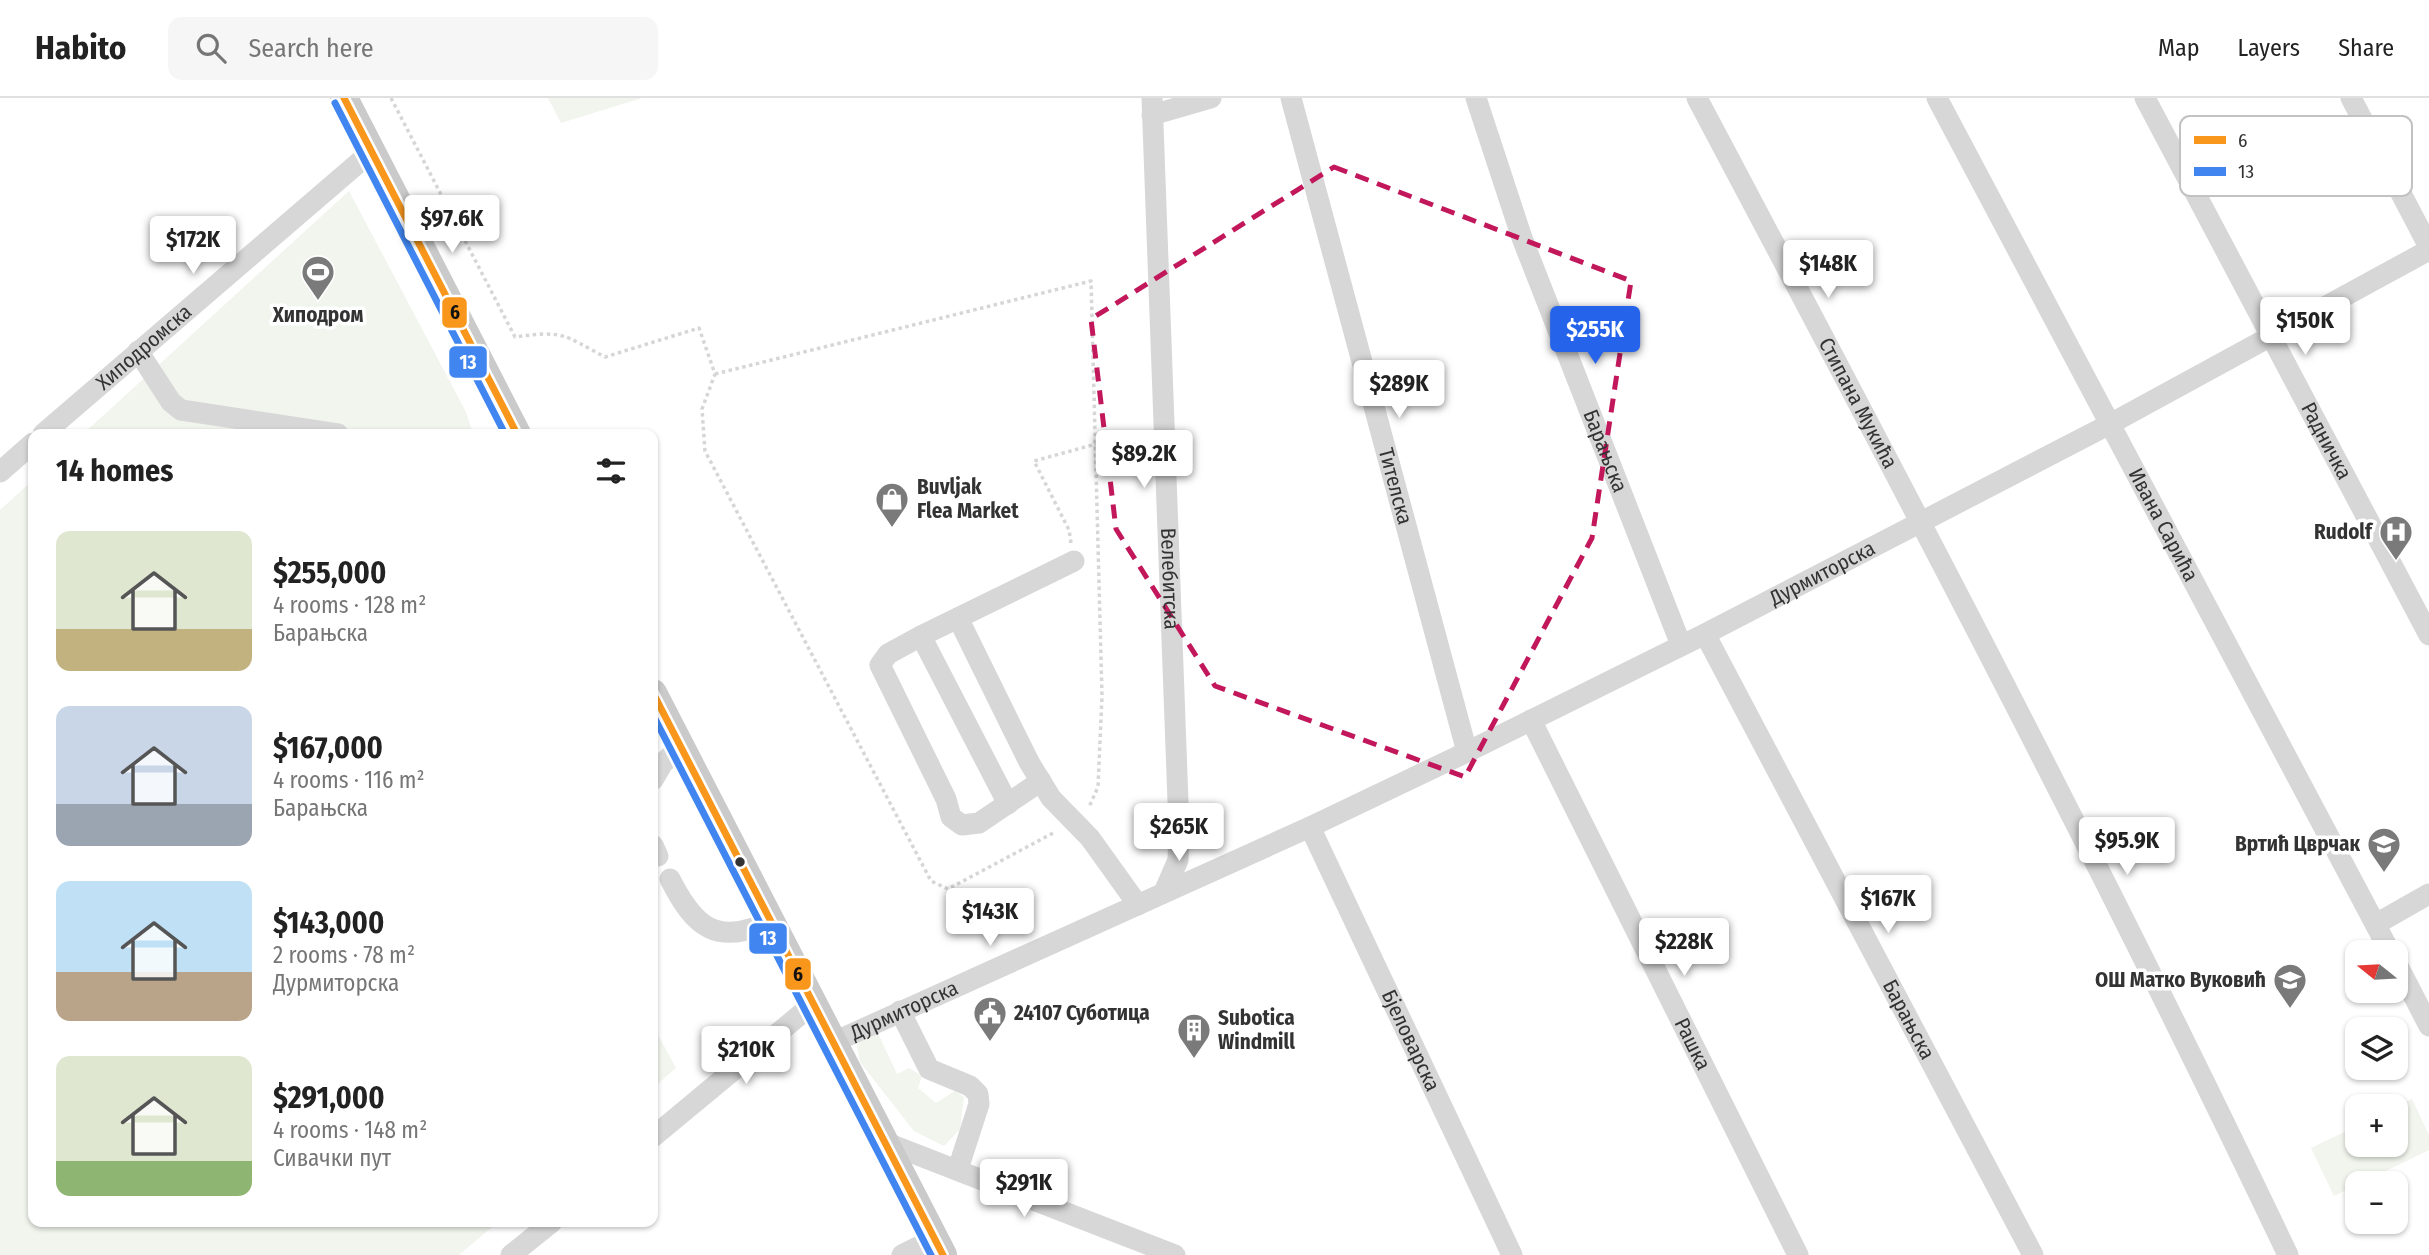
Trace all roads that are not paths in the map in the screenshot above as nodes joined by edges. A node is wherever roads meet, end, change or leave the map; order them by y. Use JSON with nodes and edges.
{"nodes":[{"id":1,"x":344,"y":98,"type":"edge"},
{"id":2,"x":1211,"y":98,"type":"edge"},
{"id":3,"x":1291,"y":98,"type":"edge"},
{"id":4,"x":1476,"y":98,"type":"edge"},
{"id":5,"x":1697,"y":98,"type":"edge"},
{"id":6,"x":1937,"y":98,"type":"edge"},
{"id":7,"x":2145,"y":98,"type":"edge"},
{"id":8,"x":2351,"y":98,"type":"edge"},
{"id":9,"x":1152,"y":106,"type":"edge"},
{"id":10,"x":2360,"y":116,"type":"edge"},
{"id":11,"x":370,"y":152,"type":"junction"},
{"id":12,"x":2180,"y":165,"type":"edge"},
{"id":13,"x":2196,"y":196,"type":"edge"},
{"id":14,"x":2402,"y":196,"type":"edge"},
{"id":15,"x":2429,"y":248,"type":"edge"},
{"id":16,"x":2270,"y":336,"type":"junction"},
{"id":17,"x":138,"y":351,"type":"junction"},
{"id":18,"x":2110,"y":424,"type":"junction"},
{"id":19,"x":49,"y":429,"type":"edge"},
{"id":20,"x":305,"y":429,"type":"edge"},
{"id":21,"x":512,"y":429,"type":"edge"},
{"id":22,"x":28,"y":447,"type":"edge"},
{"id":23,"x":0,"y":472,"type":"edge"},
{"id":24,"x":1921,"y":521,"type":"junction"},
{"id":25,"x":1074,"y":561,"type":"road end"},
{"id":26,"x":958,"y":618,"type":"junction"},
{"id":27,"x":1705,"y":634,"type":"junction"},
{"id":28,"x":2429,"y":635,"type":"edge"},
{"id":29,"x":921,"y":636,"type":"junction"},
{"id":30,"x":1681,"y":645,"type":"junction"},
{"id":31,"x":658,"y":702,"type":"edge"},
{"id":32,"x":1531,"y":720,"type":"junction"},
{"id":33,"x":681,"y":746,"type":"junction"},
{"id":34,"x":1467,"y":752,"type":"junction"},
{"id":35,"x":658,"y":772,"type":"edge"},
{"id":36,"x":1041,"y":782,"type":"junction"},
{"id":37,"x":1008,"y":804,"type":"junction"},
{"id":38,"x":1310,"y":827,"type":"junction"},
{"id":39,"x":1178,"y":860,"type":"junction"},
{"id":40,"x":1203,"y":876,"type":"junction"},
{"id":41,"x":670,"y":879,"type":"dead end"},
{"id":42,"x":1165,"y":890,"type":"junction"},
{"id":43,"x":2429,"y":894,"type":"edge"},
{"id":44,"x":1139,"y":905,"type":"junction"},
{"id":45,"x":770,"y":921,"type":"junction"},
{"id":46,"x":2375,"y":924,"type":"junction"},
{"id":47,"x":2384,"y":940,"type":"edge"},
{"id":48,"x":2408,"y":985,"type":"edge"},
{"id":49,"x":813,"y":1004,"type":"junction"},
{"id":50,"x":900,"y":1011,"type":"junction"},
{"id":51,"x":2429,"y":1026,"type":"edge"},
{"id":52,"x":834,"y":1042,"type":"junction"},
{"id":53,"x":658,"y":1133,"type":"edge"},
{"id":54,"x":887,"y":1143,"type":"junction"},
{"id":55,"x":958,"y":1170,"type":"junction"},
{"id":56,"x":546,"y":1227,"type":"edge"},
{"id":57,"x":939,"y":1247,"type":"edge"},
{"id":58,"x":512,"y":1255,"type":"edge"},
{"id":59,"x":902,"y":1255,"type":"edge"},
{"id":60,"x":1175,"y":1255,"type":"edge"},
{"id":61,"x":1512,"y":1255,"type":"edge"},
{"id":62,"x":1798,"y":1255,"type":"edge"},
{"id":63,"x":2033,"y":1255,"type":"edge"},
{"id":64,"x":2288,"y":1255,"type":"edge"}],
"edges":[{"from":1,"to":11,"type":"main road"},
{"from":2,"to":9,"type":"street"},
{"from":3,"to":34,"type":"street","name":"Тителска"},
{"from":4,"to":30,"type":"street","name":"Барањска"},
{"from":5,"to":24,"type":"street","name":"Стипана Мукића"},
{"from":6,"to":18,"type":"street","name":"Ивана Сарића"},
{"from":7,"to":12,"type":"street","name":"Радничка"},
{"from":8,"to":10,"type":"street"},
{"from":9,"to":39,"type":"street","name":"Велебитска"},
{"from":11,"to":17,"type":"street","name":"Хиподромска"},
{"from":11,"to":21,"type":"main road"},
{"from":13,"to":16,"type":"street","name":"Радничка"},
{"from":14,"to":15,"type":"street"},
{"from":15,"to":16,"type":"street","name":"Дурмиторска"},
{"from":16,"to":18,"type":"street","name":"Дурмиторска"},
{"from":16,"to":28,"type":"street","name":"Радничка"},
{"from":17,"to":19,"type":"street","name":"Хиподромска"},
{"from":17,"to":20,"type":"street"},
{"from":18,"to":24,"type":"street","name":"Дурмиторска"},
{"from":18,"to":46,"type":"street","name":"Ивана Сарића"},
{"from":22,"to":23,"type":"street"},
{"from":24,"to":27,"type":"street","name":"Дурмиторска"},
{"from":24,"to":64,"type":"street","name":"Стипана Мукића"},
{"from":25,"to":26,"type":"street"},
{"from":26,"to":29,"type":"street"},
{"from":26,"to":36,"type":"street"},
{"from":27,"to":30,"type":"street","name":"Дурмиторска"},
{"from":27,"to":63,"type":"street","name":"Барањска"},
{"from":29,"to":37,"type":"street"},
{"from":29,"to":37,"type":"street"},
{"from":30,"to":32,"type":"street","name":"Дурмиторска"},
{"from":31,"to":33,"type":"main road"},
{"from":32,"to":34,"type":"street","name":"Дурмиторска"},
{"from":32,"to":62,"type":"street","name":"Рашка"},
{"from":33,"to":35,"type":"street"},
{"from":33,"to":45,"type":"main road"},
{"from":34,"to":38,"type":"street","name":"Дурмиторска"},
{"from":36,"to":37,"type":"street"},
{"from":36,"to":44,"type":"street"},
{"from":38,"to":40,"type":"street","name":"Дурмиторска"},
{"from":38,"to":61,"type":"street","name":"Бјеловарска"},
{"from":39,"to":40,"type":"street"},
{"from":39,"to":42,"type":"street","name":"Велебитска"},
{"from":40,"to":42,"type":"street","name":"Дурмиторска"},
{"from":41,"to":45,"type":"street"},
{"from":42,"to":44,"type":"street","name":"Дурмиторска"},
{"from":43,"to":46,"type":"street"},
{"from":44,"to":50,"type":"street","name":"Дурмиторска"},
{"from":45,"to":49,"type":"main road"},
{"from":46,"to":47,"type":"street","name":"Ивана Сарића"},
{"from":48,"to":51,"type":"street"},
{"from":49,"to":52,"type":"main road"},
{"from":49,"to":53,"type":"street"},
{"from":50,"to":52,"type":"street","name":"Дурмиторска"},
{"from":50,"to":55,"type":"street"},
{"from":52,"to":54,"type":"main road"},
{"from":54,"to":55,"type":"street"},
{"from":54,"to":57,"type":"main road"},
{"from":55,"to":60,"type":"street"},
{"from":56,"to":58,"type":"street"},
{"from":57,"to":59,"type":"street"}]}
